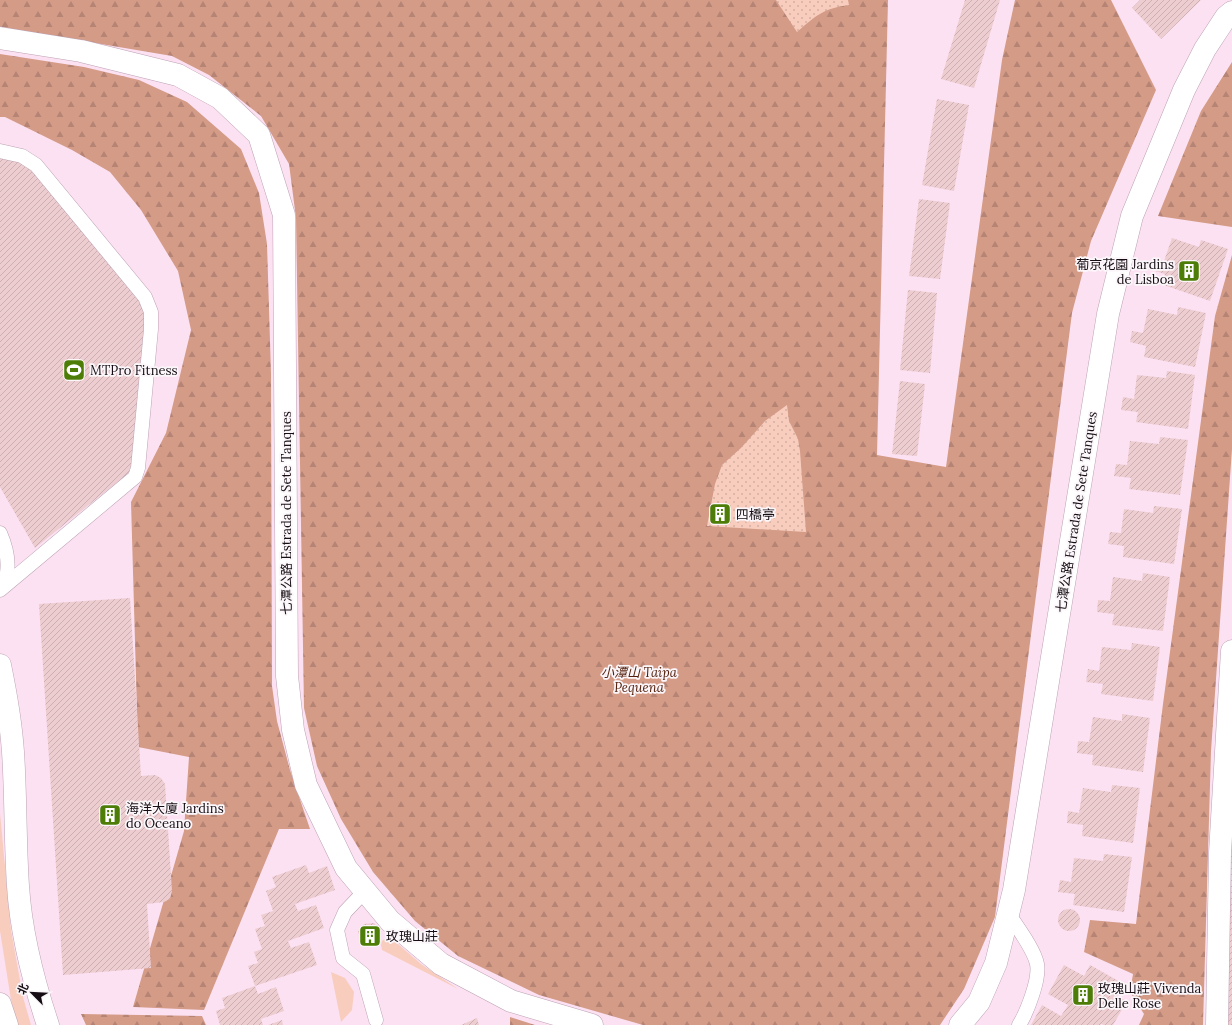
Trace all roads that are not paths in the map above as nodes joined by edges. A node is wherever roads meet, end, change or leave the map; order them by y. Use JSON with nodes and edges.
{"nodes":[{"id":1,"x":1232,"y":12,"type":"edge"},
{"id":2,"x":0,"y":38,"type":"edge"},
{"id":3,"x":0,"y":151,"type":"edge"},
{"id":4,"x":0,"y":533,"type":"edge"},
{"id":5,"x":2,"y":588,"type":"edge"},
{"id":6,"x":1232,"y":651,"type":"edge"},
{"id":7,"x":0,"y":665,"type":"edge"},
{"id":8,"x":365,"y":891,"type":"junction"},
{"id":9,"x":1008,"y":913,"type":"junction"},
{"id":10,"x":0,"y":1004,"type":"edge"},
{"id":11,"x":376,"y":1020,"type":"dead end"},
{"id":12,"x":7,"y":1025,"type":"edge"},
{"id":13,"x":48,"y":1025,"type":"edge"},
{"id":14,"x":592,"y":1025,"type":"edge"},
{"id":15,"x":960,"y":1025,"type":"edge"},
{"id":16,"x":1019,"y":1025,"type":"edge"},
{"id":17,"x":1217,"y":1025,"type":"edge"}],
"edges":[{"from":1,"to":9,"type":"street","name":"七潭公路 Estrada de Sete Tanques"},
{"from":2,"to":8,"type":"street","name":"七潭公路 Estrada de Sete Tanques"},
{"from":3,"to":5,"type":"lane"},
{"from":4,"to":5,"type":"lane"},
{"from":6,"to":17,"type":"street"},
{"from":7,"to":13,"type":"street"},
{"from":8,"to":11,"type":"lane"},
{"from":8,"to":14,"type":"street","name":"七潭公路 Estrada de Sete Tanques"},
{"from":9,"to":15,"type":"street","name":"七潭公路 Estrada de Sete Tanques"},
{"from":9,"to":16,"type":"lane"},
{"from":10,"to":12,"type":"street"}]}
